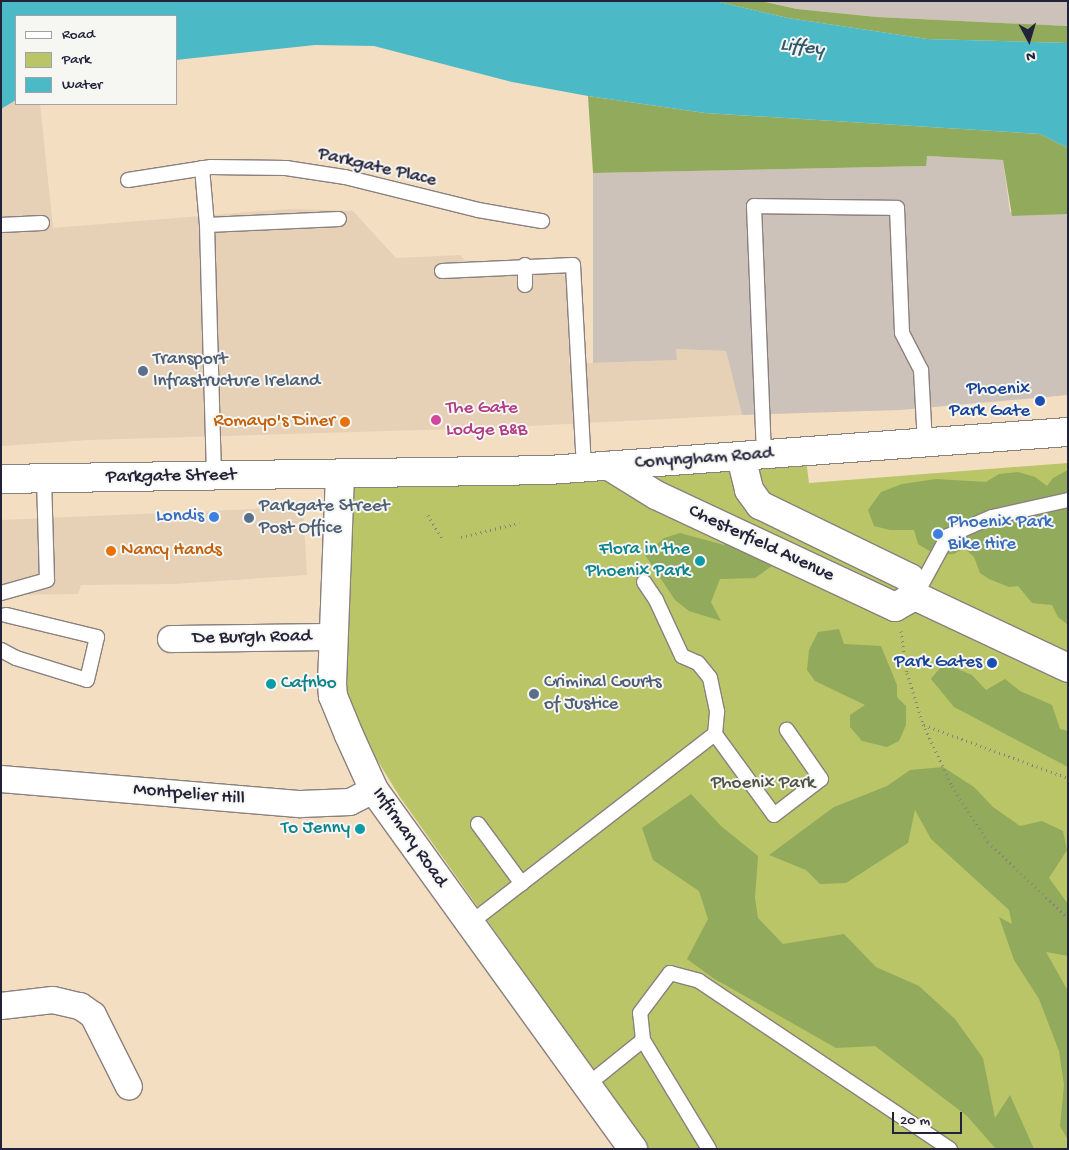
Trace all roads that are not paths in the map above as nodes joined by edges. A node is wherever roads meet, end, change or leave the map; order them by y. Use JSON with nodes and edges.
{"nodes":[{"id":1,"x":202,"y":168,"type":"junction"},
{"id":2,"x":128,"y":180,"type":"dead end"},
{"id":3,"x":339,"y":219,"type":"dead end"},
{"id":4,"x":542,"y":221,"type":"dead end"},
{"id":5,"x":42,"y":223,"type":"dead end"},
{"id":6,"x":1,"y":225,"type":"edge"},
{"id":7,"x":207,"y":225,"type":"junction"},
{"id":8,"x":524,"y":265,"type":"junction"},
{"id":9,"x":442,"y":271,"type":"dead end"},
{"id":10,"x":525,"y":285,"type":"dead end"},
{"id":11,"x":1068,"y":432,"type":"edge"},
{"id":12,"x":925,"y":444,"type":"junction"},
{"id":13,"x":753,"y":456,"type":"junction"},
{"id":14,"x":596,"y":467,"type":"junction"},
{"id":15,"x":340,"y":475,"type":"junction"},
{"id":16,"x":214,"y":476,"type":"junction"},
{"id":17,"x":1,"y":479,"type":"edge"},
{"id":18,"x":44,"y":479,"type":"junction"},
{"id":19,"x":1068,"y":500,"type":"edge"},
{"id":20,"x":644,"y":582,"type":"dead end"},
{"id":21,"x":1,"y":593,"type":"edge"},
{"id":22,"x":916,"y":596,"type":"junction"},
{"id":23,"x":6,"y":615,"type":"dead end"},
{"id":24,"x":334,"y":636,"type":"junction"},
{"id":25,"x":170,"y":639,"type":"dead end"},
{"id":26,"x":1,"y":650,"type":"edge"},
{"id":27,"x":1068,"y":668,"type":"edge"},
{"id":28,"x":787,"y":730,"type":"dead end"},
{"id":29,"x":715,"y":734,"type":"junction"},
{"id":30,"x":1,"y":780,"type":"edge"},
{"id":31,"x":374,"y":790,"type":"junction"},
{"id":32,"x":478,"y":824,"type":"dead end"},
{"id":33,"x":522,"y":884,"type":"junction"},
{"id":34,"x":469,"y":924,"type":"junction"},
{"id":35,"x":1,"y":1006,"type":"edge"},
{"id":36,"x":646,"y":1043,"type":"junction"},
{"id":37,"x":586,"y":1086,"type":"junction"},
{"id":38,"x":129,"y":1087,"type":"dead end"},
{"id":39,"x":633,"y":1149,"type":"edge"},
{"id":40,"x":709,"y":1149,"type":"edge"},
{"id":41,"x":950,"y":1149,"type":"edge"}],
"edges":[{"from":1,"to":2,"type":"lane","name":"Parkgate Place"},
{"from":1,"to":4,"type":"lane","name":"Parkgate Place"},
{"from":1,"to":7,"type":"lane"},
{"from":3,"to":7,"type":"lane"},
{"from":5,"to":6,"type":"lane"},
{"from":7,"to":16,"type":"lane"},
{"from":8,"to":9,"type":"lane"},
{"from":8,"to":10,"type":"lane"},
{"from":8,"to":14,"type":"lane"},
{"from":11,"to":12,"type":"main road","name":"Conyngham Road"},
{"from":12,"to":13,"type":"main road","name":"Conyngham Road"},
{"from":12,"to":13,"type":"lane"},
{"from":13,"to":14,"type":"main road","name":"Conyngham Road"},
{"from":13,"to":22,"type":"main road","name":"Chesterfield Avenue"},
{"from":14,"to":15,"type":"main road","name":"Conyngham Road"},
{"from":14,"to":22,"type":"main road","name":"Chesterfield Avenue"},
{"from":15,"to":16,"type":"main road","name":"Parkgate Street"},
{"from":15,"to":24,"type":"main road","name":"Infirmary Road"},
{"from":16,"to":18,"type":"main road","name":"Parkgate Street"},
{"from":17,"to":18,"type":"main road","name":"Parkgate Street"},
{"from":18,"to":21,"type":"lane"},
{"from":19,"to":22,"type":"lane"},
{"from":20,"to":29,"type":"lane"},
{"from":22,"to":27,"type":"main road"},
{"from":23,"to":26,"type":"lane"},
{"from":24,"to":25,"type":"street","name":"De Burgh Road"},
{"from":24,"to":31,"type":"main road","name":"Infirmary Road"},
{"from":28,"to":29,"type":"lane"},
{"from":29,"to":33,"type":"lane"},
{"from":30,"to":31,"type":"street","name":"Montpelier Hill"},
{"from":31,"to":34,"type":"main road","name":"Infirmary Road"},
{"from":32,"to":33,"type":"lane"},
{"from":33,"to":34,"type":"lane"},
{"from":34,"to":37,"type":"main road","name":"Infirmary Road"},
{"from":35,"to":38,"type":"street"},
{"from":36,"to":37,"type":"lane"},
{"from":36,"to":40,"type":"lane"},
{"from":36,"to":41,"type":"lane"},
{"from":37,"to":39,"type":"main road","name":"Infirmary Road"}]}
